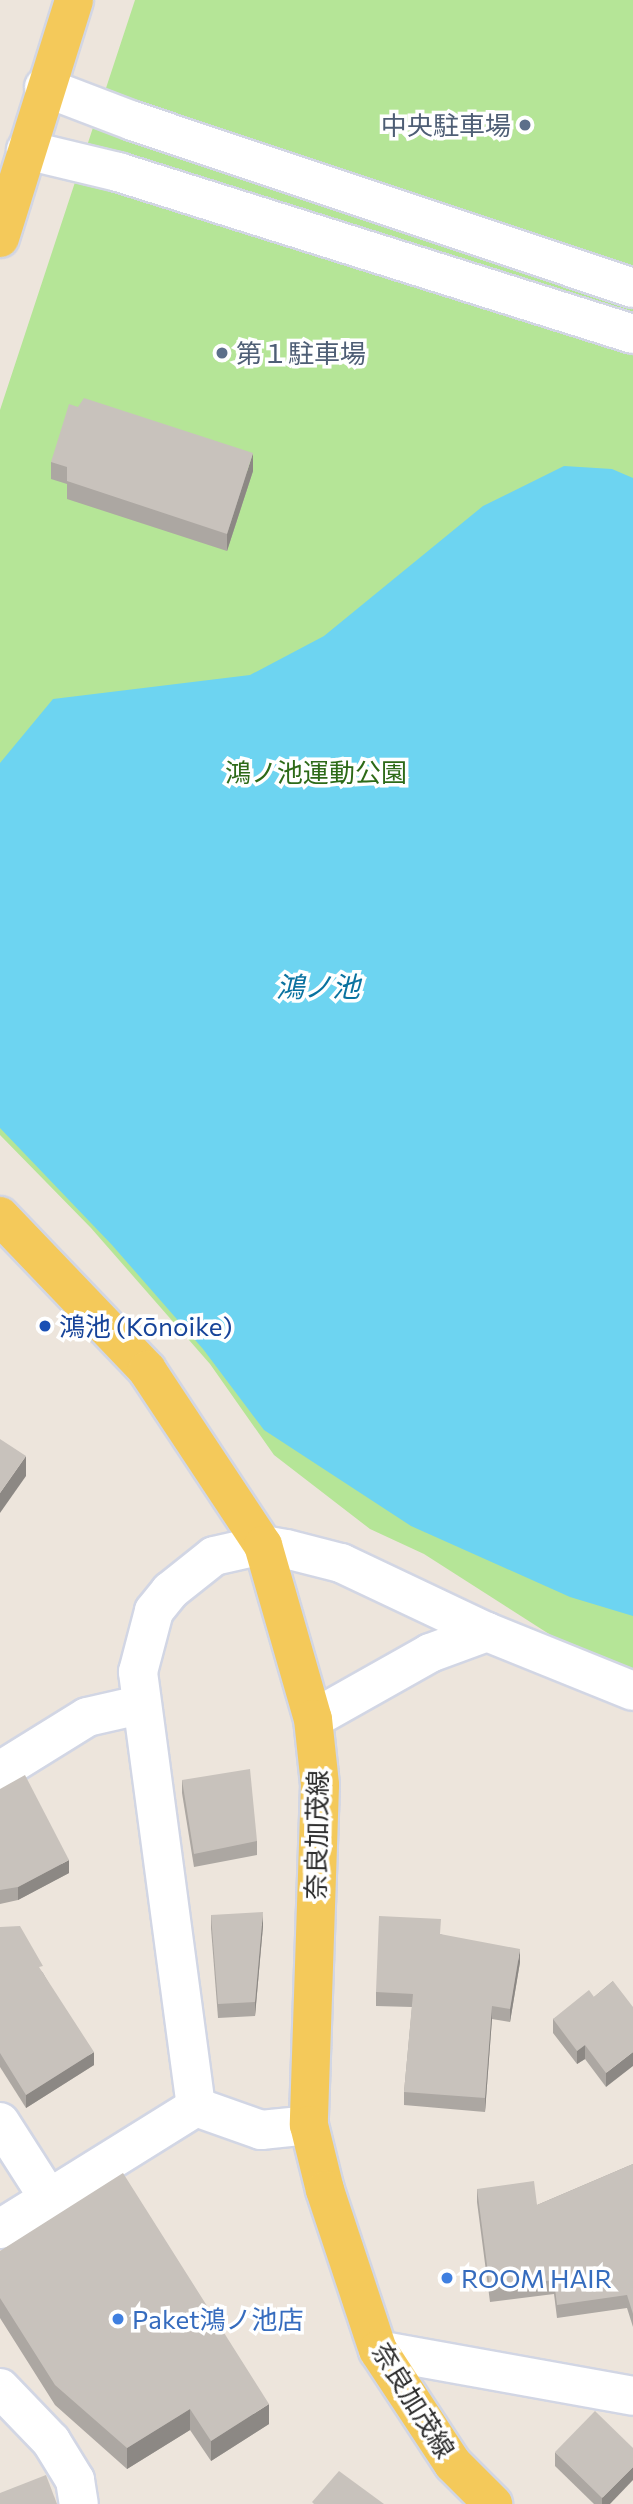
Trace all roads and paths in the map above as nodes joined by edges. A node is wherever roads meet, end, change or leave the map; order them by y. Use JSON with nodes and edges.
{"nodes":[{"id":1,"x":74,"y":0,"type":"edge"},
{"id":2,"x":44,"y":87,"type":"junction"},
{"id":3,"x":26,"y":150,"type":"junction"},
{"id":4,"x":0,"y":238,"type":"edge"},
{"id":5,"x":633,"y":288,"type":"edge"},
{"id":6,"x":633,"y":334,"type":"edge"},
{"id":7,"x":0,"y":1216,"type":"edge"},
{"id":8,"x":262,"y":1545,"type":"junction"},
{"id":9,"x":487,"y":1632,"type":"junction"},
{"id":10,"x":633,"y":1691,"type":"edge"},
{"id":11,"x":140,"y":1704,"type":"junction"},
{"id":12,"x":313,"y":1719,"type":"junction"},
{"id":13,"x":0,"y":1771,"type":"edge"},
{"id":14,"x":196,"y":2107,"type":"junction"},
{"id":15,"x":0,"y":2122,"type":"edge"},
{"id":16,"x":309,"y":2125,"type":"junction"},
{"id":17,"x":48,"y":2197,"type":"junction"},
{"id":18,"x":0,"y":2229,"type":"edge"},
{"id":19,"x":378,"y":2350,"type":"junction"},
{"id":20,"x":0,"y":2389,"type":"edge"},
{"id":21,"x":633,"y":2396,"type":"edge"},
{"id":22,"x":79,"y":2504,"type":"edge"},
{"id":23,"x":494,"y":2504,"type":"edge"}],
"edges":[{"from":1,"to":2,"type":"main road"},
{"from":2,"to":3,"type":"main road"},
{"from":2,"to":5,"type":"street"},
{"from":3,"to":4,"type":"main road"},
{"from":3,"to":6,"type":"street"},
{"from":7,"to":8,"type":"main road","name":"奈良加茂線"},
{"from":8,"to":9,"type":"street"},
{"from":8,"to":11,"type":"street"},
{"from":8,"to":12,"type":"main road","name":"奈良加茂線"},
{"from":9,"to":10,"type":"street"},
{"from":9,"to":12,"type":"street"},
{"from":11,"to":13,"type":"street"},
{"from":11,"to":14,"type":"street"},
{"from":12,"to":16,"type":"main road","name":"奈良加茂線"},
{"from":14,"to":16,"type":"street"},
{"from":14,"to":17,"type":"street"},
{"from":15,"to":17,"type":"street"},
{"from":16,"to":19,"type":"main road","name":"奈良加茂線"},
{"from":17,"to":18,"type":"street"},
{"from":19,"to":21,"type":"street"},
{"from":19,"to":23,"type":"main road","name":"奈良加茂線"},
{"from":20,"to":22,"type":"street"}]}
